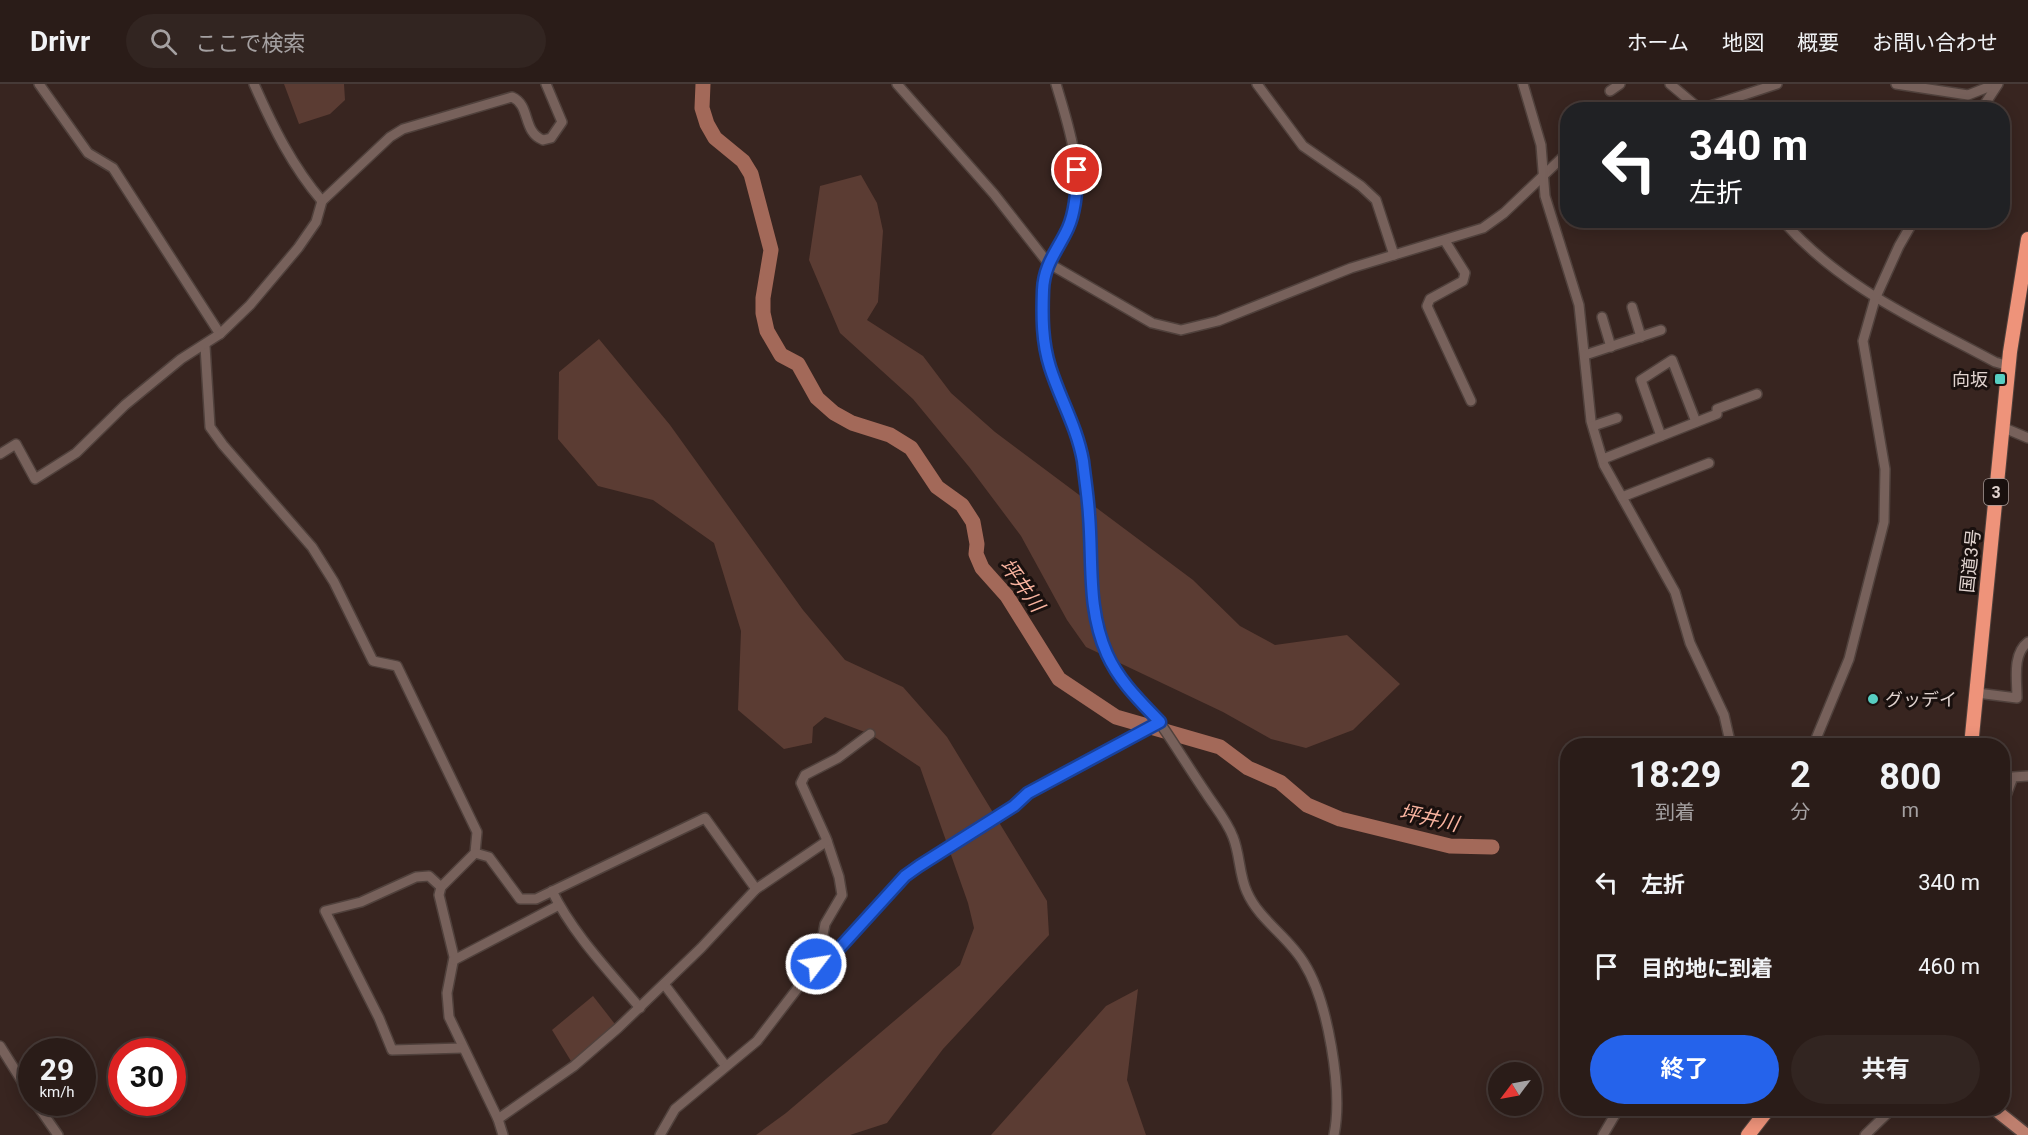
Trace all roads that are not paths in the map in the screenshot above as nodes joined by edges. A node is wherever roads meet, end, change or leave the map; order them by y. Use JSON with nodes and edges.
{"nodes":[{"id":1,"x":39,"y":84,"type":"edge"},
{"id":2,"x":254,"y":84,"type":"edge"},
{"id":3,"x":546,"y":84,"type":"edge"},
{"id":4,"x":897,"y":84,"type":"edge"},
{"id":5,"x":1056,"y":84,"type":"edge"},
{"id":6,"x":1257,"y":84,"type":"edge"},
{"id":7,"x":1523,"y":84,"type":"edge"},
{"id":8,"x":1620,"y":84,"type":"edge"},
{"id":9,"x":1671,"y":84,"type":"edge"},
{"id":10,"x":1777,"y":84,"type":"edge"},
{"id":11,"x":1896,"y":84,"type":"edge"},
{"id":12,"x":1997,"y":84,"type":"edge"},
{"id":13,"x":1610,"y":91,"type":"dead end"},
{"id":14,"x":1692,"y":102,"type":"edge"},
{"id":15,"x":1722,"y":102,"type":"edge"},
{"id":16,"x":1986,"y":102,"type":"edge"},
{"id":17,"x":1560,"y":160,"type":"edge"},
{"id":18,"x":1545,"y":175,"type":"junction"},
{"id":19,"x":322,"y":201,"type":"junction"},
{"id":20,"x":1789,"y":228,"type":"edge"},
{"id":21,"x":1909,"y":228,"type":"edge"},
{"id":22,"x":1445,"y":240,"type":"junction"},
{"id":23,"x":2028,"y":241,"type":"edge"},
{"id":24,"x":1394,"y":255,"type":"junction"},
{"id":25,"x":1048,"y":263,"type":"junction"},
{"id":26,"x":1875,"y":298,"type":"junction"},
{"id":27,"x":1632,"y":307,"type":"dead end"},
{"id":28,"x":1602,"y":317,"type":"dead end"},
{"id":29,"x":1661,"y":330,"type":"dead end"},
{"id":30,"x":220,"y":334,"type":"junction"},
{"id":31,"x":1641,"y":337,"type":"junction"},
{"id":32,"x":205,"y":346,"type":"junction"},
{"id":33,"x":1611,"y":347,"type":"junction"},
{"id":34,"x":1585,"y":355,"type":"junction"},
{"id":35,"x":2009,"y":366,"type":"junction"},
{"id":36,"x":1757,"y":394,"type":"dead end"},
{"id":37,"x":1471,"y":401,"type":"dead end"},
{"id":38,"x":1617,"y":418,"type":"dead end"},
{"id":39,"x":1696,"y":422,"type":"junction"},
{"id":40,"x":1593,"y":426,"type":"junction"},
{"id":41,"x":2002,"y":427,"type":"junction"},
{"id":42,"x":1661,"y":436,"type":"junction"},
{"id":43,"x":2028,"y":438,"type":"edge"},
{"id":44,"x":0,"y":454,"type":"edge"},
{"id":45,"x":1603,"y":459,"type":"junction"},
{"id":46,"x":1709,"y":463,"type":"dead end"},
{"id":47,"x":1622,"y":497,"type":"junction"},
{"id":48,"x":2028,"y":642,"type":"edge"},
{"id":49,"x":1977,"y":693,"type":"junction"},
{"id":50,"x":1160,"y":722,"type":"junction"},
{"id":51,"x":870,"y":734,"type":"dead end"},
{"id":52,"x":1729,"y":738,"type":"edge"},
{"id":53,"x":1816,"y":738,"type":"edge"},
{"id":54,"x":1972,"y":738,"type":"edge"},
{"id":55,"x":2028,"y":776,"type":"edge"},
{"id":56,"x":2010,"y":785,"type":"edge"},
{"id":57,"x":827,"y":841,"type":"junction"},
{"id":58,"x":475,"y":853,"type":"junction"},
{"id":59,"x":441,"y":887,"type":"junction"},
{"id":60,"x":756,"y":889,"type":"junction"},
{"id":61,"x":552,"y":891,"type":"junction"},
{"id":62,"x":559,"y":905,"type":"junction"},
{"id":63,"x":454,"y":960,"type":"junction"},
{"id":64,"x":817,"y":968,"type":"junction"},
{"id":65,"x":664,"y":984,"type":"junction"},
{"id":66,"x":640,"y":1008,"type":"junction"},
{"id":67,"x":0,"y":1046,"type":"edge"},
{"id":68,"x":463,"y":1048,"type":"junction"},
{"id":69,"x":726,"y":1065,"type":"junction"},
{"id":70,"x":18,"y":1075,"type":"edge"},
{"id":71,"x":45,"y":1116,"type":"edge"},
{"id":72,"x":1614,"y":1116,"type":"edge"},
{"id":73,"x":1763,"y":1116,"type":"edge"},
{"id":74,"x":1885,"y":1116,"type":"edge"},
{"id":75,"x":2003,"y":1116,"type":"edge"},
{"id":76,"x":498,"y":1119,"type":"junction"},
{"id":77,"x":58,"y":1135,"type":"edge"},
{"id":78,"x":503,"y":1135,"type":"edge"},
{"id":79,"x":660,"y":1135,"type":"edge"},
{"id":80,"x":1334,"y":1135,"type":"edge"},
{"id":81,"x":1603,"y":1135,"type":"edge"},
{"id":82,"x":1748,"y":1135,"type":"edge"},
{"id":83,"x":1865,"y":1135,"type":"edge"},
{"id":84,"x":2027,"y":1135,"type":"edge"}],
"edges":[{"from":1,"to":30,"type":"street"},
{"from":2,"to":19,"type":"street"},
{"from":3,"to":19,"type":"street"},
{"from":4,"to":25,"type":"street"},
{"from":5,"to":25,"type":"street"},
{"from":6,"to":24,"type":"street"},
{"from":7,"to":18,"type":"street"},
{"from":8,"to":13,"type":"street"},
{"from":9,"to":14,"type":"street"},
{"from":10,"to":15,"type":"street"},
{"from":11,"to":12,"type":"street"},
{"from":12,"to":16,"type":"street"},
{"from":17,"to":18,"type":"street"},
{"from":18,"to":22,"type":"street"},
{"from":18,"to":34,"type":"street"},
{"from":19,"to":30,"type":"street"},
{"from":20,"to":26,"type":"street"},
{"from":21,"to":26,"type":"street"},
{"from":22,"to":24,"type":"street"},
{"from":22,"to":37,"type":"street"},
{"from":23,"to":35,"type":"highway","name":"国道3号","number":"3"},
{"from":24,"to":25,"type":"street"},
{"from":25,"to":50,"type":"street"},
{"from":26,"to":35,"type":"street"},
{"from":26,"to":53,"type":"street"},
{"from":27,"to":31,"type":"street"},
{"from":28,"to":33,"type":"street"},
{"from":29,"to":31,"type":"street"},
{"from":30,"to":32,"type":"street"},
{"from":31,"to":33,"type":"street"},
{"from":32,"to":44,"type":"street"},
{"from":32,"to":58,"type":"street"},
{"from":33,"to":34,"type":"street"},
{"from":34,"to":40,"type":"street"},
{"from":35,"to":41,"type":"highway","name":"国道3号","number":"3"},
{"from":36,"to":39,"type":"street"},
{"from":38,"to":40,"type":"street"},
{"from":39,"to":42,"type":"street"},
{"from":39,"to":42,"type":"street"},
{"from":40,"to":45,"type":"street"},
{"from":41,"to":43,"type":"street"},
{"from":41,"to":49,"type":"highway","name":"国道3号","number":"3"},
{"from":42,"to":45,"type":"street"},
{"from":45,"to":47,"type":"street"},
{"from":46,"to":47,"type":"street"},
{"from":47,"to":52,"type":"street"},
{"from":48,"to":49,"type":"street"},
{"from":49,"to":54,"type":"highway","name":"国道3号","number":"3"},
{"from":50,"to":64,"type":"street"},
{"from":50,"to":80,"type":"street"},
{"from":51,"to":57,"type":"street"},
{"from":55,"to":56,"type":"street"},
{"from":57,"to":60,"type":"street"},
{"from":57,"to":64,"type":"street"},
{"from":58,"to":59,"type":"street"},
{"from":58,"to":61,"type":"street"},
{"from":59,"to":63,"type":"street"},
{"from":59,"to":68,"type":"street"},
{"from":60,"to":61,"type":"street"},
{"from":60,"to":65,"type":"street"},
{"from":61,"to":62,"type":"street"},
{"from":62,"to":63,"type":"street"},
{"from":62,"to":66,"type":"street"},
{"from":63,"to":68,"type":"street"},
{"from":64,"to":69,"type":"street"},
{"from":65,"to":66,"type":"street"},
{"from":65,"to":69,"type":"street"},
{"from":66,"to":76,"type":"street"},
{"from":67,"to":70,"type":"street"},
{"from":68,"to":76,"type":"street"},
{"from":69,"to":79,"type":"street"},
{"from":71,"to":77,"type":"street"},
{"from":72,"to":81,"type":"street"},
{"from":73,"to":82,"type":"highway"},
{"from":74,"to":83,"type":"street"},
{"from":75,"to":84,"type":"main road"},
{"from":76,"to":78,"type":"street"}]}
